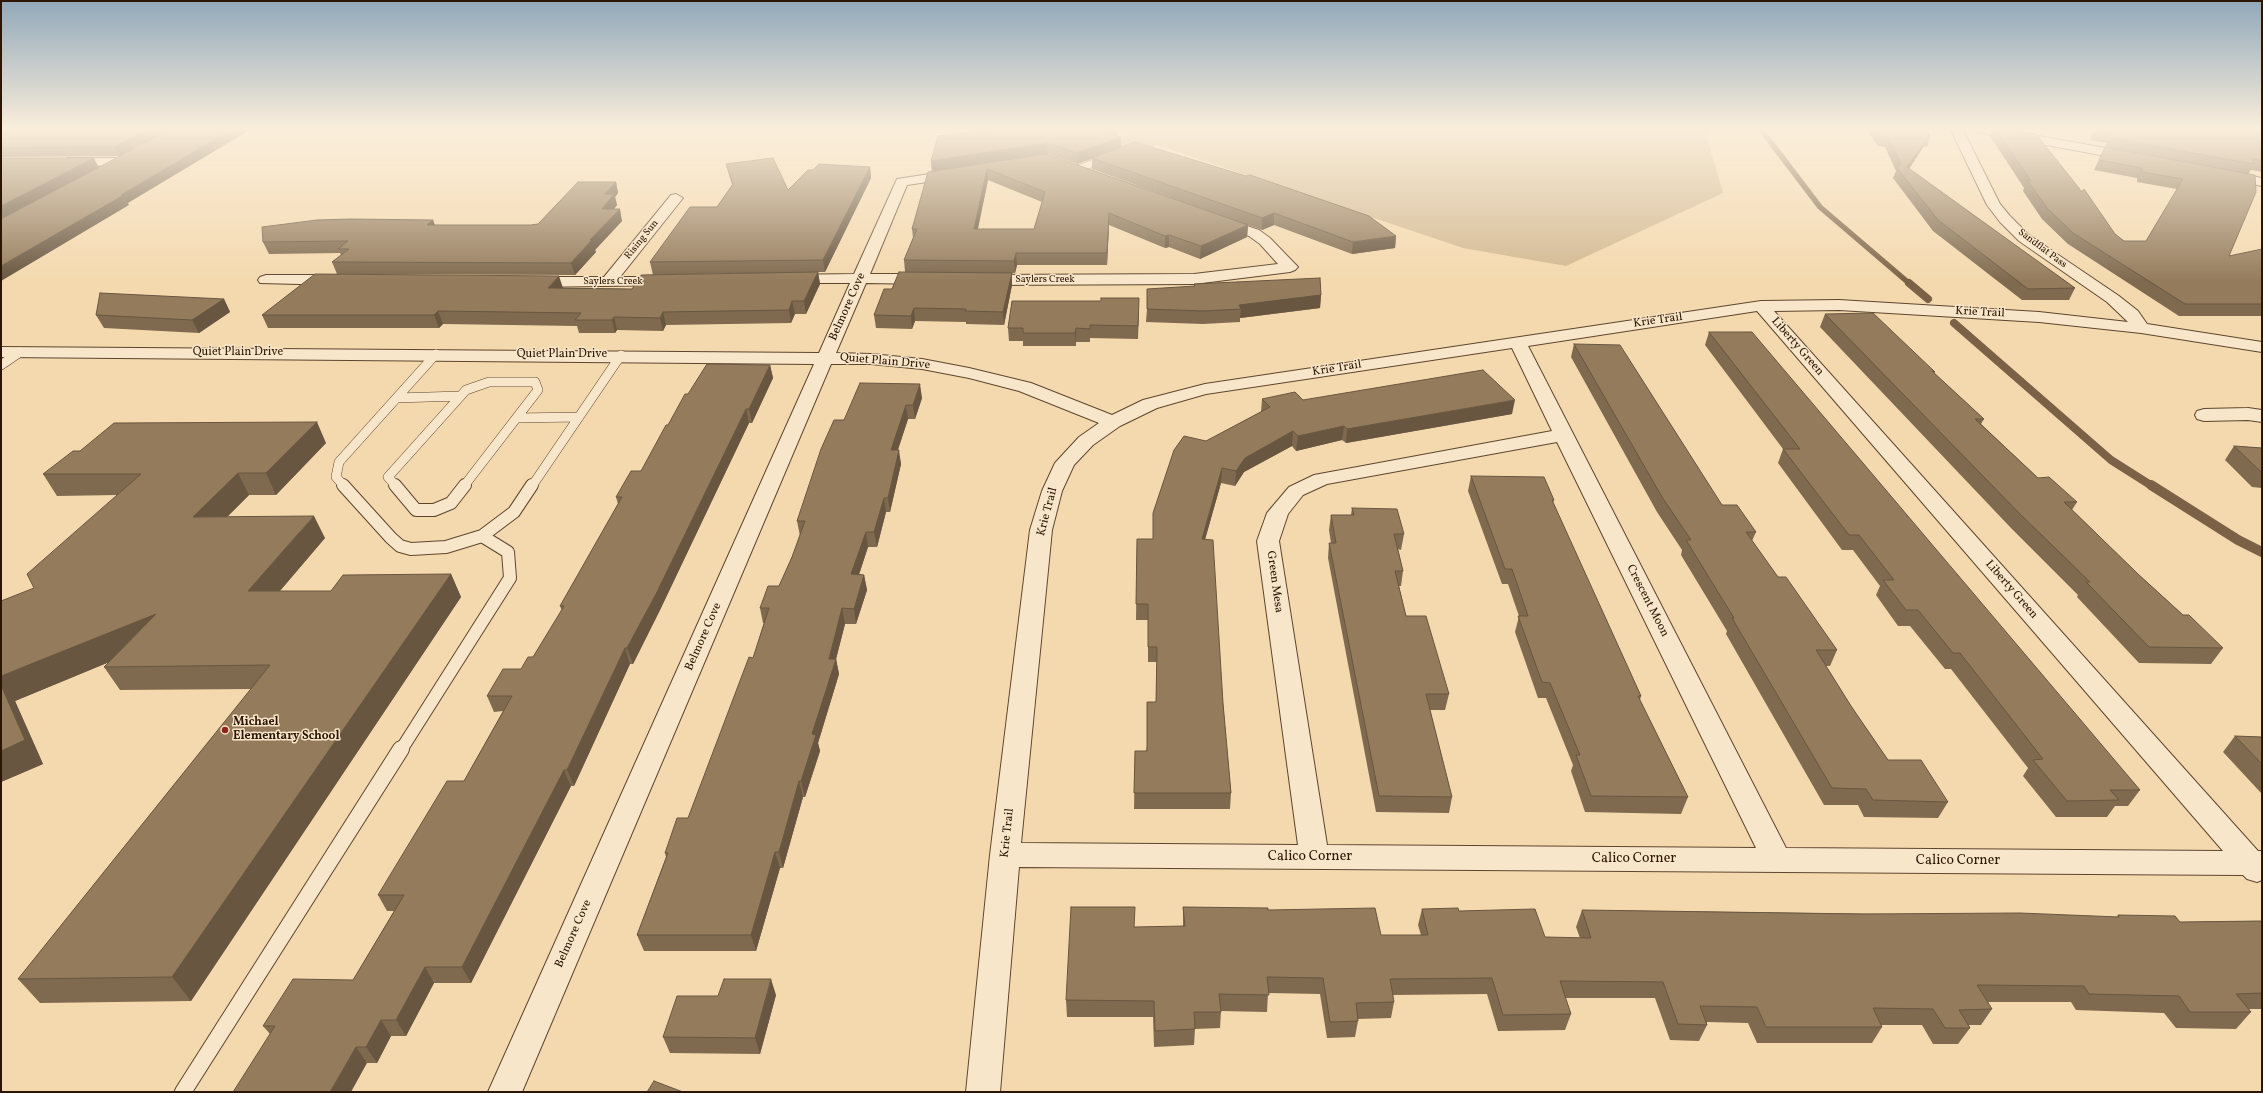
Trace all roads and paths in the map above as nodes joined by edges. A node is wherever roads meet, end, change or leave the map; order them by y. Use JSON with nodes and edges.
{"nodes":[{"id":1,"x":921,"y":179,"type":"edge"},
{"id":2,"x":1981,"y":179,"type":"edge"},
{"id":3,"x":2247,"y":179,"type":"edge"},
{"id":4,"x":2262,"y":182,"type":"edge"},
{"id":5,"x":676,"y":198,"type":"dead end"},
{"id":6,"x":1210,"y":217,"type":"edge"},
{"id":7,"x":776,"y":278,"type":"edge"},
{"id":8,"x":860,"y":279,"type":"junction"},
{"id":9,"x":939,"y":279,"type":"edge"},
{"id":10,"x":266,"y":280,"type":"dead end"},
{"id":11,"x":354,"y":280,"type":"edge"},
{"id":12,"x":970,"y":280,"type":"edge"},
{"id":13,"x":521,"y":282,"type":"edge"},
{"id":14,"x":608,"y":282,"type":"junction"},
{"id":15,"x":678,"y":282,"type":"edge"},
{"id":16,"x":1761,"y":306,"type":"junction"},
{"id":17,"x":2141,"y":328,"type":"junction"},
{"id":18,"x":1516,"y":342,"type":"junction"},
{"id":19,"x":2262,"y":347,"type":"edge"},
{"id":20,"x":1,"y":352,"type":"edge"},
{"id":21,"x":20,"y":352,"type":"junction"},
{"id":22,"x":436,"y":354,"type":"junction"},
{"id":23,"x":621,"y":355,"type":"junction"},
{"id":24,"x":826,"y":357,"type":"junction"},
{"id":25,"x":1,"y":365,"type":"edge"},
{"id":26,"x":460,"y":396,"type":"junction"},
{"id":27,"x":398,"y":398,"type":"junction"},
{"id":28,"x":2204,"y":415,"type":"dead end"},
{"id":29,"x":2262,"y":416,"type":"edge"},
{"id":30,"x":579,"y":417,"type":"junction"},
{"id":31,"x":516,"y":418,"type":"junction"},
{"id":32,"x":1113,"y":422,"type":"junction"},
{"id":33,"x":1563,"y":435,"type":"junction"},
{"id":34,"x":482,"y":536,"type":"junction"},
{"id":35,"x":1005,"y":855,"type":"junction"},
{"id":36,"x":1314,"y":857,"type":"junction"},
{"id":37,"x":1777,"y":860,"type":"junction"},
{"id":38,"x":2259,"y":867,"type":"edge"},
{"id":39,"x":183,"y":1092,"type":"edge"},
{"id":40,"x":505,"y":1092,"type":"edge"},
{"id":41,"x":983,"y":1092,"type":"edge"}],
"edges":[{"from":1,"to":8,"type":"street","name":"Belmore Cove"},
{"from":2,"to":17,"type":"street","name":"Sandflat Pass"},
{"from":3,"to":4,"type":"street"},
{"from":5,"to":14,"type":"street","name":"Rising Sun"},
{"from":6,"to":12,"type":"street","name":"Saylers Creek"},
{"from":7,"to":8,"type":"street"},
{"from":8,"to":9,"type":"street"},
{"from":8,"to":24,"type":"street","name":"Belmore Cove"},
{"from":10,"to":11,"type":"street"},
{"from":13,"to":14,"type":"street","name":"Saylers Creek"},
{"from":14,"to":15,"type":"street","name":"Saylers Creek"},
{"from":16,"to":17,"type":"street","name":"Krie Trail"},
{"from":16,"to":18,"type":"street","name":"Krie Trail"},
{"from":16,"to":38,"type":"street","name":"Liberty Green"},
{"from":17,"to":19,"type":"street","name":"Krie Trail"},
{"from":18,"to":32,"type":"street","name":"Krie Trail"},
{"from":18,"to":33,"type":"street","name":"Crescent Moon"},
{"from":20,"to":21,"type":"street","name":"Quiet Plain Drive"},
{"from":21,"to":22,"type":"street","name":"Quiet Plain Drive"},
{"from":21,"to":25,"type":"lane"},
{"from":22,"to":23,"type":"street","name":"Quiet Plain Drive"},
{"from":22,"to":27,"type":"lane"},
{"from":23,"to":24,"type":"street","name":"Quiet Plain Drive"},
{"from":23,"to":30,"type":"lane"},
{"from":24,"to":32,"type":"street","name":"Quiet Plain Drive"},
{"from":24,"to":40,"type":"street","name":"Belmore Cove"},
{"from":26,"to":27,"type":"lane"},
{"from":26,"to":31,"type":"lane"},
{"from":26,"to":31,"type":"lane"},
{"from":27,"to":34,"type":"lane"},
{"from":28,"to":29,"type":"street"},
{"from":30,"to":31,"type":"lane"},
{"from":30,"to":34,"type":"lane"},
{"from":32,"to":35,"type":"street","name":"Krie Trail"},
{"from":33,"to":36,"type":"street","name":"Green Mesa"},
{"from":33,"to":37,"type":"street","name":"Crescent Moon"},
{"from":34,"to":39,"type":"lane"},
{"from":35,"to":36,"type":"street","name":"Calico Corner"},
{"from":35,"to":41,"type":"street","name":"Krie Trail"},
{"from":36,"to":37,"type":"street","name":"Calico Corner"},
{"from":37,"to":38,"type":"street","name":"Calico Corner"}]}
